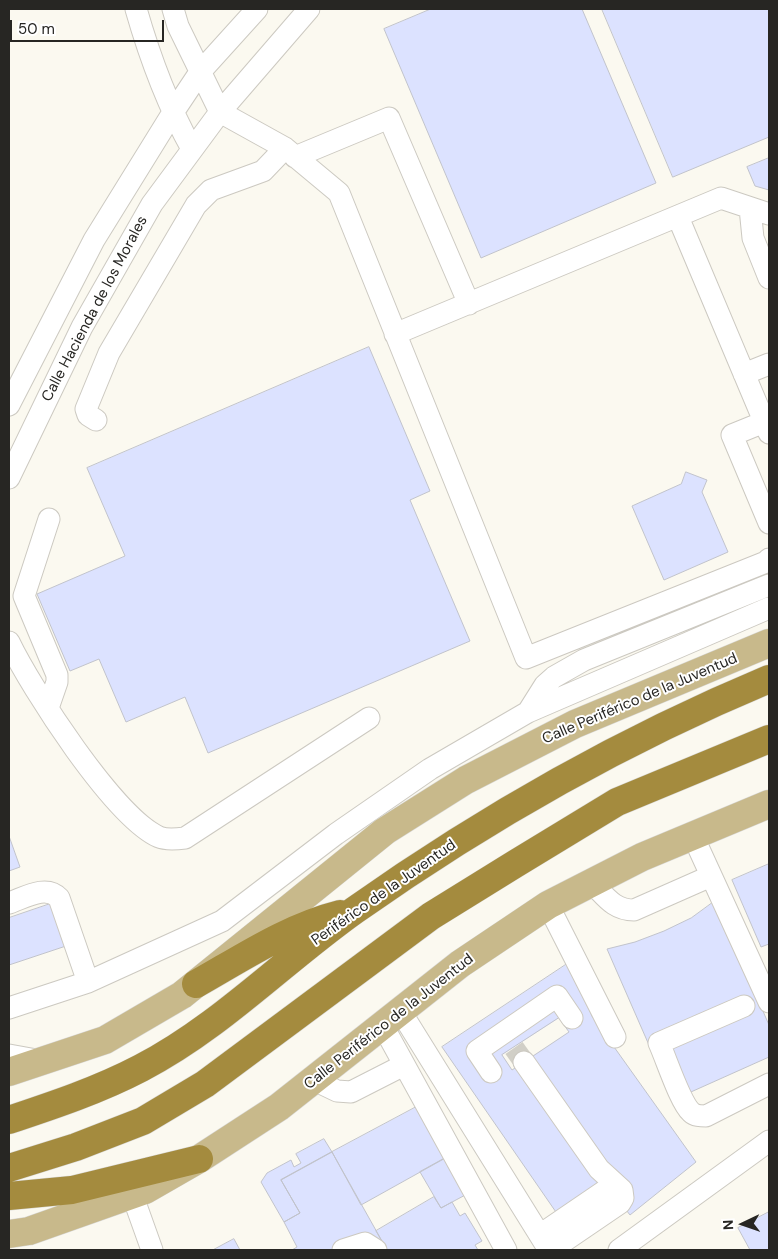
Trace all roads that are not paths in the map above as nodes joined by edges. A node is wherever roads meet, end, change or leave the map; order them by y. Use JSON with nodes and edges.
{"nodes":[{"id":1,"x":136,"y":9,"type":"edge"},
{"id":2,"x":173,"y":9,"type":"edge"},
{"id":3,"x":257,"y":9,"type":"edge"},
{"id":4,"x":308,"y":9,"type":"edge"},
{"id":5,"x":200,"y":72,"type":"junction"},
{"id":6,"x":220,"y":112,"type":"junction"},
{"id":7,"x":172,"y":114,"type":"junction"},
{"id":8,"x":192,"y":149,"type":"junction"},
{"id":9,"x":290,"y":152,"type":"junction"},
{"id":10,"x":760,"y":211,"type":"edge"},
{"id":11,"x":678,"y":217,"type":"junction"},
{"id":12,"x":769,"y":278,"type":"edge"},
{"id":13,"x":468,"y":304,"type":"junction"},
{"id":14,"x":395,"y":334,"type":"junction"},
{"id":15,"x":769,"y":364,"type":"edge"},
{"id":16,"x":744,"y":374,"type":"junction"},
{"id":17,"x":9,"y":405,"type":"edge"},
{"id":18,"x":96,"y":420,"type":"dead end"},
{"id":19,"x":768,"y":425,"type":"edge"},
{"id":20,"x":9,"y":478,"type":"edge"},
{"id":21,"x":49,"y":519,"type":"dead end"},
{"id":22,"x":769,"y":523,"type":"edge"},
{"id":23,"x":769,"y":558,"type":"edge"},
{"id":24,"x":769,"y":585,"type":"edge"},
{"id":25,"x":769,"y":608,"type":"edge"},
{"id":26,"x":9,"y":642,"type":"edge"},
{"id":27,"x":769,"y":643,"type":"edge"},
{"id":28,"x":769,"y":658,"type":"edge"},
{"id":29,"x":769,"y":679,"type":"edge"},
{"id":30,"x":710,"y":704,"type":"junction"},
{"id":31,"x":48,"y":708,"type":"junction"},
{"id":32,"x":528,"y":712,"type":"junction"},
{"id":33,"x":369,"y":718,"type":"dead end"},
{"id":34,"x":769,"y":738,"type":"edge"},
{"id":35,"x":769,"y":804,"type":"edge"},
{"id":36,"x":693,"y":836,"type":"junction"},
{"id":37,"x":711,"y":876,"type":"junction"},
{"id":38,"x":593,"y":884,"type":"junction"},
{"id":39,"x":9,"y":903,"type":"edge"},
{"id":40,"x":548,"y":905,"type":"junction"},
{"id":41,"x":354,"y":911,"type":"junction"},
{"id":42,"x":88,"y":982,"type":"junction"},
{"id":43,"x":196,"y":984,"type":"junction"},
{"id":44,"x":769,"y":1002,"type":"edge"},
{"id":45,"x":744,"y":1006,"type":"dead end"},
{"id":46,"x":9,"y":1008,"type":"edge"},
{"id":47,"x":572,"y":1018,"type":"dead end"},
{"id":48,"x":392,"y":1019,"type":"junction"},
{"id":49,"x":615,"y":1037,"type":"dead end"},
{"id":50,"x":514,"y":1047,"type":"junction"},
{"id":51,"x":9,"y":1055,"type":"edge"},
{"id":52,"x":44,"y":1062,"type":"junction"},
{"id":53,"x":404,"y":1065,"type":"junction"},
{"id":54,"x":9,"y":1072,"type":"edge"},
{"id":55,"x":491,"y":1072,"type":"dead end"},
{"id":56,"x":314,"y":1080,"type":"junction"},
{"id":57,"x":769,"y":1084,"type":"edge"},
{"id":58,"x":9,"y":1120,"type":"edge"},
{"id":59,"x":769,"y":1141,"type":"edge"},
{"id":60,"x":199,"y":1159,"type":"junction"},
{"id":61,"x":9,"y":1168,"type":"edge"},
{"id":62,"x":132,"y":1194,"type":"junction"},
{"id":63,"x":9,"y":1196,"type":"edge"},
{"id":64,"x":9,"y":1234,"type":"edge"},
{"id":65,"x":547,"y":1245,"type":"edge"},
{"id":66,"x":152,"y":1250,"type":"edge"},
{"id":67,"x":343,"y":1250,"type":"edge"},
{"id":68,"x":376,"y":1250,"type":"edge"},
{"id":69,"x":506,"y":1250,"type":"edge"},
{"id":70,"x":619,"y":1250,"type":"edge"}],
"edges":[{"from":1,"to":7,"type":"street"},
{"from":2,"to":5,"type":"street"},
{"from":3,"to":5,"type":"street","name":"Calle Hacienda de los Morales"},
{"from":4,"to":6,"type":"street","name":"Calle Hacienda de los Morales"},
{"from":5,"to":6,"type":"street"},
{"from":5,"to":7,"type":"street","name":"Calle Hacienda de los Morales"},
{"from":6,"to":8,"type":"street","name":"Calle Hacienda de los Morales"},
{"from":6,"to":9,"type":"street"},
{"from":7,"to":8,"type":"street"},
{"from":7,"to":17,"type":"street","name":"Calle Hacienda de los Morales"},
{"from":8,"to":20,"type":"street","name":"Calle Hacienda de los Morales"},
{"from":9,"to":13,"type":"street"},
{"from":9,"to":14,"type":"street"},
{"from":9,"to":18,"type":"street"},
{"from":10,"to":11,"type":"street"},
{"from":10,"to":12,"type":"street"},
{"from":11,"to":13,"type":"street"},
{"from":11,"to":16,"type":"street"},
{"from":13,"to":14,"type":"street"},
{"from":14,"to":23,"type":"street"},
{"from":15,"to":16,"type":"street"},
{"from":16,"to":19,"type":"street"},
{"from":19,"to":22,"type":"street"},
{"from":21,"to":31,"type":"street"},
{"from":24,"to":32,"type":"street"},
{"from":25,"to":32,"type":"street"},
{"from":26,"to":31,"type":"street"},
{"from":27,"to":43,"type":"main road","name":"Calle Periférico de la Juventud"},
{"from":28,"to":30,"type":"highway"},
{"from":29,"to":30,"type":"highway","name":"Periférico de la Juventud"},
{"from":30,"to":41,"type":"highway","name":"Periférico de la Juventud"},
{"from":31,"to":33,"type":"street"},
{"from":32,"to":42,"type":"street"},
{"from":34,"to":61,"type":"highway"},
{"from":35,"to":36,"type":"main road","name":"Calle Periférico de la Juventud"},
{"from":36,"to":37,"type":"street"},
{"from":36,"to":38,"type":"main road","name":"Calle Periférico de la Juventud"},
{"from":37,"to":38,"type":"street"},
{"from":37,"to":44,"type":"street"},
{"from":38,"to":40,"type":"main road","name":"Calle Periférico de la Juventud"},
{"from":39,"to":42,"type":"street"},
{"from":40,"to":48,"type":"main road","name":"Calle Periférico de la Juventud"},
{"from":40,"to":49,"type":"street"},
{"from":41,"to":43,"type":"highway"},
{"from":41,"to":58,"type":"highway","name":"Periférico de la Juventud"},
{"from":42,"to":46,"type":"street"},
{"from":43,"to":52,"type":"main road","name":"Calle Periférico de la Juventud"},
{"from":45,"to":57,"type":"street"},
{"from":47,"to":50,"type":"street"},
{"from":48,"to":53,"type":"street"},
{"from":48,"to":56,"type":"main road","name":"Calle Periférico de la Juventud"},
{"from":48,"to":65,"type":"street"},
{"from":50,"to":55,"type":"street"},
{"from":50,"to":65,"type":"street"},
{"from":51,"to":52,"type":"street"},
{"from":52,"to":54,"type":"main road","name":"Calle Periférico de la Juventud"},
{"from":53,"to":56,"type":"street"},
{"from":53,"to":69,"type":"street"},
{"from":56,"to":60,"type":"main road","name":"Calle Periférico de la Juventud"},
{"from":59,"to":70,"type":"street"},
{"from":60,"to":62,"type":"main road","name":"Calle Periférico de la Juventud"},
{"from":60,"to":63,"type":"highway"},
{"from":62,"to":64,"type":"main road","name":"Calle Periférico de la Juventud"},
{"from":62,"to":66,"type":"street"},
{"from":67,"to":68,"type":"street"}]}
